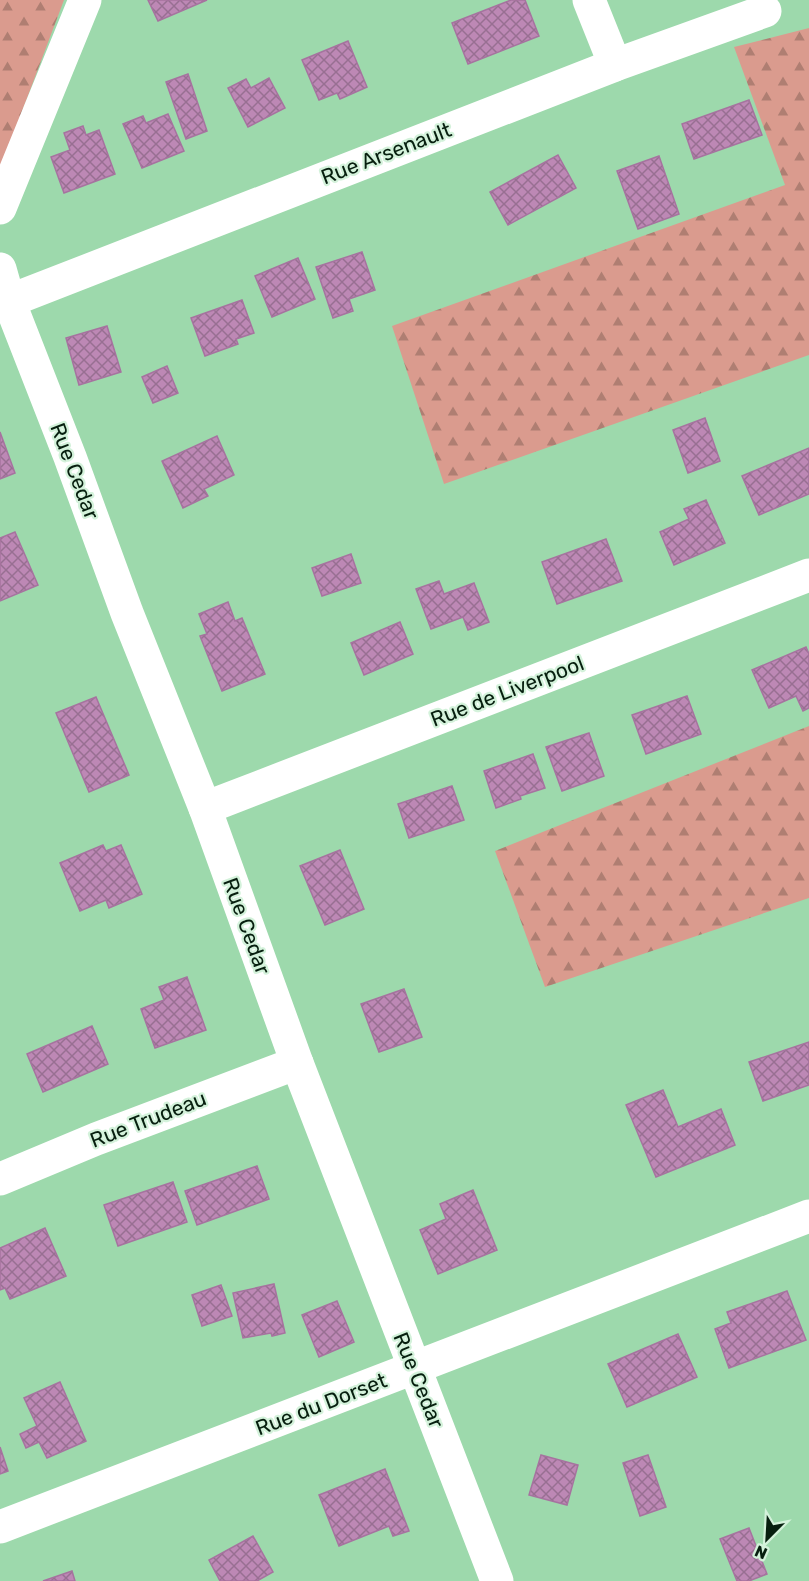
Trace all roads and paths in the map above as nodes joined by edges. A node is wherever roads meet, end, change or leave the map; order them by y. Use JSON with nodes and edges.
{"nodes":[{"id":1,"x":85,"y":0,"type":"edge"},
{"id":2,"x":589,"y":0,"type":"edge"},
{"id":3,"x":765,"y":10,"type":"dead end"},
{"id":4,"x":615,"y":65,"type":"junction"},
{"id":5,"x":0,"y":208,"type":"edge"},
{"id":6,"x":0,"y":269,"type":"edge"},
{"id":7,"x":9,"y":301,"type":"junction"},
{"id":8,"x":809,"y":575,"type":"edge"},
{"id":9,"x":205,"y":808,"type":"junction"},
{"id":10,"x":297,"y":1063,"type":"junction"},
{"id":11,"x":0,"y":1179,"type":"edge"},
{"id":12,"x":809,"y":1216,"type":"edge"},
{"id":13,"x":414,"y":1368,"type":"junction"},
{"id":14,"x":0,"y":1527,"type":"edge"},
{"id":15,"x":498,"y":1581,"type":"edge"}],
"edges":[{"from":1,"to":5,"type":"street"},
{"from":2,"to":4,"type":"street"},
{"from":3,"to":4,"type":"street","name":"Rue Arsenault"},
{"from":4,"to":7,"type":"street","name":"Rue Arsenault"},
{"from":6,"to":7,"type":"street","name":"Rue Cedar"},
{"from":7,"to":9,"type":"street","name":"Rue Cedar"},
{"from":8,"to":9,"type":"street","name":"Rue de Liverpool"},
{"from":9,"to":10,"type":"street","name":"Rue Cedar"},
{"from":10,"to":11,"type":"street","name":"Rue Trudeau"},
{"from":10,"to":13,"type":"street","name":"Rue Cedar"},
{"from":12,"to":13,"type":"street","name":"Rue du Dorset"},
{"from":13,"to":14,"type":"street","name":"Rue du Dorset"},
{"from":13,"to":15,"type":"street","name":"Rue Cedar"}]}
